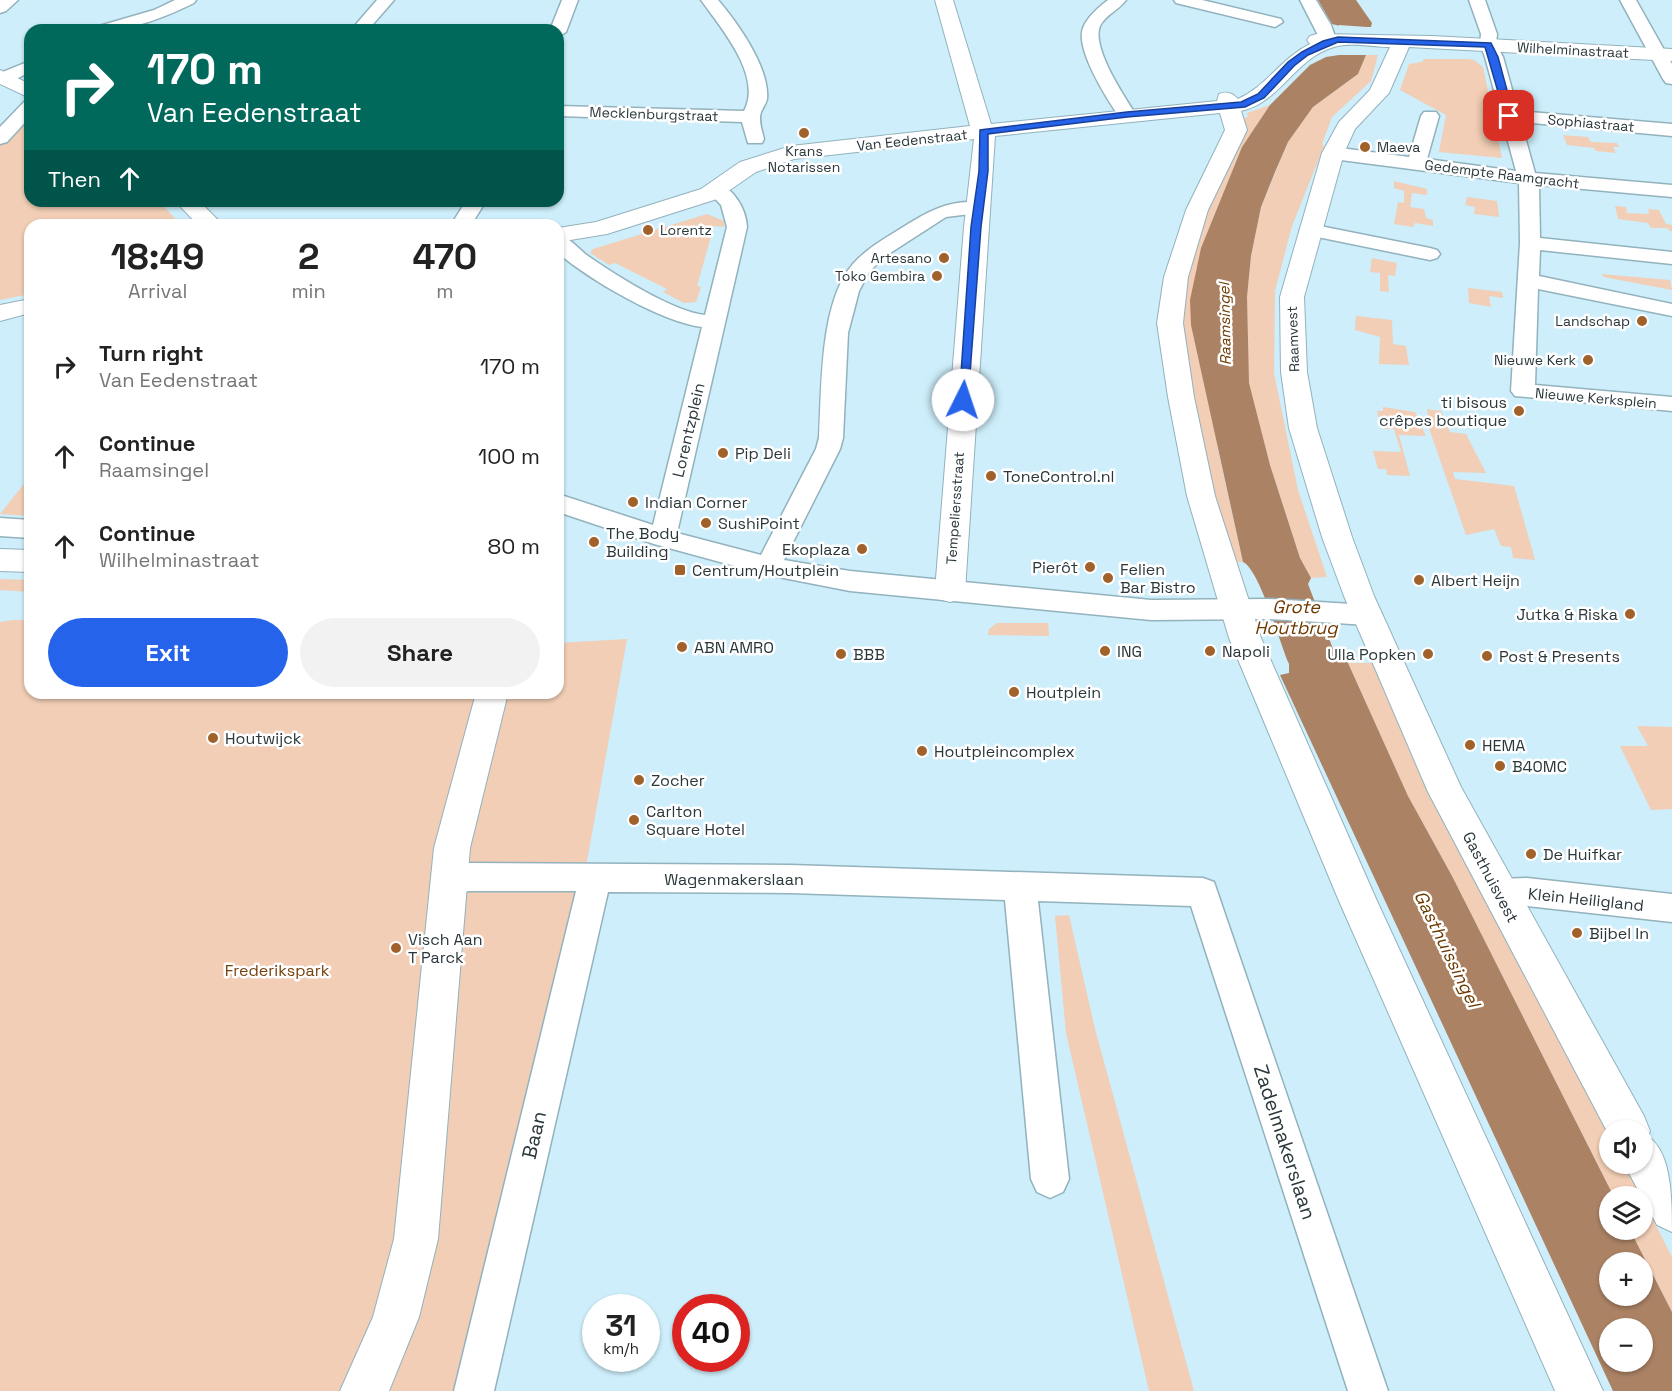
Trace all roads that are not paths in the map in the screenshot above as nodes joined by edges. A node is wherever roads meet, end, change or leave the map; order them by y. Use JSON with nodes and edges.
{"nodes":[{"id":1,"x":10,"y":0,"type":"edge"},
{"id":2,"x":188,"y":0,"type":"edge"},
{"id":3,"x":386,"y":0,"type":"edge"},
{"id":4,"x":570,"y":0,"type":"edge"},
{"id":5,"x":709,"y":0,"type":"edge"},
{"id":6,"x":944,"y":0,"type":"edge"},
{"id":7,"x":1118,"y":0,"type":"edge"},
{"id":8,"x":1182,"y":0,"type":"edge"},
{"id":9,"x":1308,"y":0,"type":"edge"},
{"id":10,"x":1477,"y":0,"type":"edge"},
{"id":11,"x":1628,"y":0,"type":"edge"},
{"id":12,"x":0,"y":8,"type":"edge"},
{"id":13,"x":1275,"y":22,"type":"dead end"},
{"id":14,"x":124,"y":24,"type":"edge"},
{"id":15,"x":364,"y":24,"type":"edge"},
{"id":16,"x":561,"y":24,"type":"edge"},
{"id":17,"x":1330,"y":35,"type":"junction"},
{"id":18,"x":1400,"y":41,"type":"junction"},
{"id":19,"x":1488,"y":44,"type":"junction"},
{"id":20,"x":1668,"y":66,"type":"edge"},
{"id":21,"x":24,"y":68,"type":"edge"},
{"id":22,"x":2,"y":77,"type":"edge"},
{"id":23,"x":24,"y":89,"type":"edge"},
{"id":24,"x":1228,"y":102,"type":"junction"},
{"id":25,"x":564,"y":111,"type":"edge"},
{"id":26,"x":24,"y":112,"type":"edge"},
{"id":27,"x":1127,"y":115,"type":"junction"},
{"id":28,"x":1430,"y":116,"type":"dead end"},
{"id":29,"x":1509,"y":116,"type":"junction"},
{"id":30,"x":750,"y":117,"type":"junction"},
{"id":31,"x":1672,"y":129,"type":"edge"},
{"id":32,"x":983,"y":132,"type":"junction"},
{"id":33,"x":0,"y":138,"type":"edge"},
{"id":34,"x":755,"y":139,"type":"dead end"},
{"id":35,"x":1333,"y":153,"type":"junction"},
{"id":36,"x":1416,"y":164,"type":"junction"},
{"id":37,"x":1524,"y":173,"type":"junction"},
{"id":38,"x":1672,"y":181,"type":"edge"},
{"id":39,"x":1672,"y":190,"type":"edge"},
{"id":40,"x":720,"y":192,"type":"junction"},
{"id":41,"x":192,"y":207,"type":"edge"},
{"id":42,"x":979,"y":208,"type":"junction"},
{"id":43,"x":205,"y":219,"type":"edge"},
{"id":44,"x":1310,"y":230,"type":"junction"},
{"id":45,"x":564,"y":239,"type":"edge"},
{"id":46,"x":1530,"y":243,"type":"junction"},
{"id":47,"x":564,"y":250,"type":"edge"},
{"id":48,"x":1430,"y":254,"type":"dead end"},
{"id":49,"x":1672,"y":258,"type":"edge"},
{"id":50,"x":1528,"y":278,"type":"junction"},
{"id":51,"x":24,"y":307,"type":"edge"},
{"id":52,"x":1672,"y":310,"type":"edge"},
{"id":53,"x":0,"y":313,"type":"edge"},
{"id":54,"x":714,"y":322,"type":"junction"},
{"id":55,"x":1672,"y":404,"type":"edge"},
{"id":56,"x":569,"y":507,"type":"edge"},
{"id":57,"x":0,"y":527,"type":"edge"},
{"id":58,"x":24,"y":528,"type":"edge"},
{"id":59,"x":663,"y":538,"type":"junction"},
{"id":60,"x":0,"y":560,"type":"edge"},
{"id":61,"x":24,"y":561,"type":"edge"},
{"id":62,"x":768,"y":566,"type":"junction"},
{"id":63,"x":950,"y":591,"type":"junction"},
{"id":64,"x":1251,"y":609,"type":"junction"},
{"id":65,"x":1368,"y":615,"type":"junction"},
{"id":66,"x":490,"y":699,"type":"edge"},
{"id":67,"x":595,"y":879,"type":"junction"},
{"id":68,"x":449,"y":880,"type":"junction"},
{"id":69,"x":1020,"y":886,"type":"junction"},
{"id":70,"x":1203,"y":892,"type":"joint"},
{"id":71,"x":1499,"y":893,"type":"junction"},
{"id":72,"x":1672,"y":908,"type":"edge"},
{"id":73,"x":1623,"y":1120,"type":"edge"},
{"id":74,"x":1652,"y":1174,"type":"edge"},
{"id":75,"x":1050,"y":1179,"type":"dead end"},
{"id":76,"x":1672,"y":1210,"type":"edge"},
{"id":77,"x":364,"y":1391,"type":"edge"},
{"id":78,"x":474,"y":1391,"type":"edge"},
{"id":79,"x":1368,"y":1391,"type":"edge"},
{"id":80,"x":1579,"y":1391,"type":"edge"}],
"edges":[{"from":1,"to":12,"type":"street"},
{"from":2,"to":14,"type":"street"},
{"from":3,"to":15,"type":"street"},
{"from":4,"to":16,"type":"street"},
{"from":5,"to":30,"type":"street"},
{"from":6,"to":32,"type":"street","name":"Tempeliersstraat"},
{"from":7,"to":27,"type":"street"},
{"from":8,"to":13,"type":"street"},
{"from":9,"to":17,"type":"street"},
{"from":10,"to":19,"type":"street"},
{"from":11,"to":20,"type":"street"},
{"from":17,"to":18,"type":"street","name":"Wilhelminastraat"},
{"from":17,"to":24,"type":"street"},
{"from":18,"to":19,"type":"street","name":"Wilhelminastraat"},
{"from":18,"to":35,"type":"street","name":"Raamvest"},
{"from":19,"to":20,"type":"street","name":"Wilhelminastraat"},
{"from":19,"to":29,"type":"street"},
{"from":21,"to":22,"type":"street"},
{"from":22,"to":23,"type":"street"},
{"from":24,"to":27,"type":"street","name":"Van Eedenstraat"},
{"from":24,"to":64,"type":"street"},
{"from":25,"to":30,"type":"street","name":"Mecklenburgstraat"},
{"from":26,"to":33,"type":"street"},
{"from":27,"to":32,"type":"street","name":"Van Eedenstraat"},
{"from":28,"to":36,"type":"street"},
{"from":29,"to":31,"type":"street","name":"Sophiastraat"},
{"from":29,"to":37,"type":"street"},
{"from":30,"to":34,"type":"street"},
{"from":32,"to":40,"type":"street","name":"Van Eedenstraat"},
{"from":32,"to":42,"type":"street","name":"Tempeliersstraat"},
{"from":35,"to":36,"type":"street","name":"Gedempte Raamgracht"},
{"from":35,"to":44,"type":"street","name":"Raamvest"},
{"from":36,"to":37,"type":"street","name":"Gedempte Raamgracht"},
{"from":37,"to":38,"type":"street","name":"Gedempte Raamgracht"},
{"from":37,"to":39,"type":"street","name":"Gedempte Raamgracht"},
{"from":37,"to":46,"type":"street"},
{"from":40,"to":45,"type":"street"},
{"from":40,"to":54,"type":"street","name":"Lorentzplein"},
{"from":41,"to":43,"type":"street"},
{"from":42,"to":62,"type":"street"},
{"from":42,"to":63,"type":"street","name":"Tempeliersstraat"},
{"from":44,"to":48,"type":"street"},
{"from":44,"to":65,"type":"street","name":"Raamvest"},
{"from":46,"to":49,"type":"street"},
{"from":46,"to":50,"type":"street"},
{"from":47,"to":54,"type":"street"},
{"from":50,"to":52,"type":"street"},
{"from":50,"to":55,"type":"street","name":"Nieuwe Kerksplein"},
{"from":51,"to":53,"type":"street"},
{"from":54,"to":59,"type":"street","name":"Lorentzplein"},
{"from":56,"to":59,"type":"street"},
{"from":57,"to":58,"type":"street"},
{"from":59,"to":62,"type":"street"},
{"from":60,"to":61,"type":"street"},
{"from":62,"to":63,"type":"street"},
{"from":63,"to":64,"type":"street"},
{"from":64,"to":65,"type":"street"},
{"from":64,"to":80,"type":"street"},
{"from":65,"to":71,"type":"street","name":"Gasthuisvest"},
{"from":66,"to":68,"type":"street"},
{"from":67,"to":68,"type":"street","name":"Wagenmakerslaan"},
{"from":67,"to":69,"type":"street","name":"Wagenmakerslaan"},
{"from":67,"to":78,"type":"street","name":"Baan"},
{"from":68,"to":77,"type":"street"},
{"from":69,"to":70,"type":"street","name":"Wagenmakerslaan"},
{"from":69,"to":75,"type":"street"},
{"from":70,"to":79,"type":"street","name":"Zadelmakerslaan"},
{"from":71,"to":72,"type":"street","name":"Klein Heiligland"},
{"from":71,"to":73,"type":"street","name":"Gasthuisvest"},
{"from":74,"to":76,"type":"street"}]}
